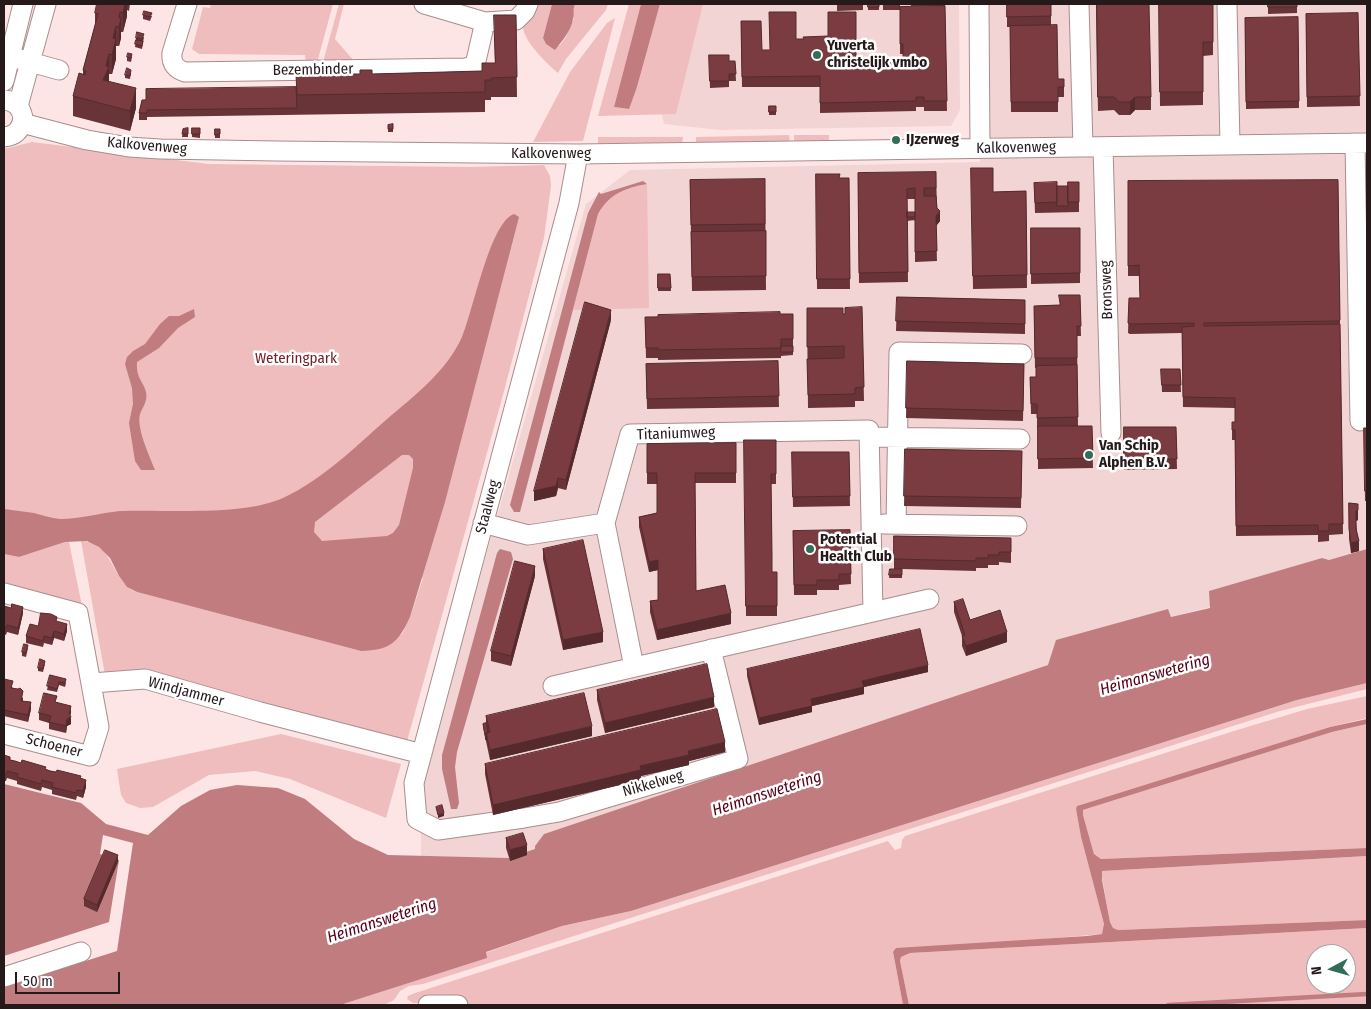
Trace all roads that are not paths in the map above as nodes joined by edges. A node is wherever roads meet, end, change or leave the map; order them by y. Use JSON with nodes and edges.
{"nodes":[{"id":1,"x":23,"y":4,"type":"edge"},
{"id":2,"x":46,"y":4,"type":"edge"},
{"id":3,"x":187,"y":4,"type":"edge"},
{"id":4,"x":424,"y":4,"type":"edge"},
{"id":5,"x":528,"y":4,"type":"edge"},
{"id":6,"x":978,"y":4,"type":"edge"},
{"id":7,"x":1079,"y":4,"type":"edge"},
{"id":8,"x":1227,"y":4,"type":"edge"},
{"id":9,"x":485,"y":22,"type":"junction"},
{"id":10,"x":7,"y":55,"type":"edge"},
{"id":11,"x":31,"y":62,"type":"junction"},
{"id":12,"x":59,"y":70,"type":"dead end"},
{"id":13,"x":4,"y":80,"type":"edge"},
{"id":14,"x":15,"y":110,"type":"edge"},
{"id":15,"x":4,"y":137,"type":"edge"},
{"id":16,"x":1361,"y":143,"type":"edge"},
{"id":17,"x":1230,"y":145,"type":"junction"},
{"id":18,"x":1083,"y":147,"type":"junction"},
{"id":19,"x":1103,"y":147,"type":"junction"},
{"id":20,"x":980,"y":148,"type":"junction"},
{"id":21,"x":578,"y":154,"type":"junction"},
{"id":22,"x":1022,"y":354,"type":"dead end"},
{"id":23,"x":1360,"y":421,"type":"dead end"},
{"id":24,"x":1111,"y":433,"type":"dead end"},
{"id":25,"x":869,"y":437,"type":"junction"},
{"id":26,"x":898,"y":438,"type":"junction"},
{"id":27,"x":1020,"y":440,"type":"dead end"},
{"id":28,"x":605,"y":522,"type":"junction"},
{"id":29,"x":483,"y":523,"type":"junction"},
{"id":30,"x":871,"y":523,"type":"junction"},
{"id":31,"x":896,"y":524,"type":"junction"},
{"id":32,"x":1017,"y":526,"type":"dead end"},
{"id":33,"x":4,"y":593,"type":"edge"},
{"id":34,"x":929,"y":599,"type":"dead end"},
{"id":35,"x":873,"y":612,"type":"junction"},
{"id":36,"x":711,"y":649,"type":"junction"},
{"id":37,"x":634,"y":667,"type":"junction"},
{"id":38,"x":92,"y":683,"type":"junction"},
{"id":39,"x":554,"y":686,"type":"dead end"},
{"id":40,"x":4,"y":734,"type":"edge"},
{"id":41,"x":422,"y":754,"type":"junction"},
{"id":42,"x":456,"y":829,"type":"joint"},
{"id":43,"x":81,"y":952,"type":"dead end"},
{"id":44,"x":4,"y":977,"type":"edge"},
{"id":45,"x":428,"y":1005,"type":"edge"},
{"id":46,"x":458,"y":1005,"type":"edge"}],
"edges":[{"from":1,"to":10,"type":"street"},
{"from":2,"to":11,"type":"street"},
{"from":3,"to":9,"type":"street","name":"Bezembinder"},
{"from":4,"to":9,"type":"street"},
{"from":5,"to":9,"type":"street"},
{"from":6,"to":20,"type":"street"},
{"from":7,"to":18,"type":"street"},
{"from":8,"to":17,"type":"street"},
{"from":10,"to":11,"type":"street"},
{"from":10,"to":13,"type":"street"},
{"from":11,"to":12,"type":"street"},
{"from":11,"to":14,"type":"street"},
{"from":14,"to":15,"type":"street"},
{"from":14,"to":21,"type":"street","name":"Kalkovenweg"},
{"from":16,"to":17,"type":"street","name":"Kalkovenweg"},
{"from":16,"to":23,"type":"street"},
{"from":17,"to":19,"type":"street","name":"Kalkovenweg"},
{"from":18,"to":19,"type":"street","name":"Kalkovenweg"},
{"from":18,"to":20,"type":"street","name":"Kalkovenweg"},
{"from":19,"to":24,"type":"street","name":"Bronsweg"},
{"from":20,"to":21,"type":"street","name":"Kalkovenweg"},
{"from":21,"to":29,"type":"street","name":"Staalweg"},
{"from":22,"to":26,"type":"street"},
{"from":25,"to":26,"type":"street","name":"Titaniumweg"},
{"from":25,"to":28,"type":"street","name":"Titaniumweg"},
{"from":25,"to":30,"type":"street"},
{"from":26,"to":27,"type":"street","name":"Titaniumweg"},
{"from":26,"to":31,"type":"street"},
{"from":28,"to":29,"type":"street"},
{"from":28,"to":37,"type":"street"},
{"from":29,"to":41,"type":"street","name":"Staalweg"},
{"from":30,"to":31,"type":"street"},
{"from":30,"to":35,"type":"street"},
{"from":31,"to":32,"type":"street"},
{"from":33,"to":38,"type":"street"},
{"from":34,"to":35,"type":"street"},
{"from":35,"to":36,"type":"street"},
{"from":36,"to":37,"type":"street"},
{"from":36,"to":42,"type":"street","name":"Nikkelweg"},
{"from":37,"to":39,"type":"street"},
{"from":38,"to":40,"type":"street","name":"Schoener"},
{"from":38,"to":41,"type":"street","name":"Windjammer"},
{"from":41,"to":42,"type":"street","name":"Staalweg"},
{"from":43,"to":44,"type":"street"},
{"from":45,"to":46,"type":"street"}]}
